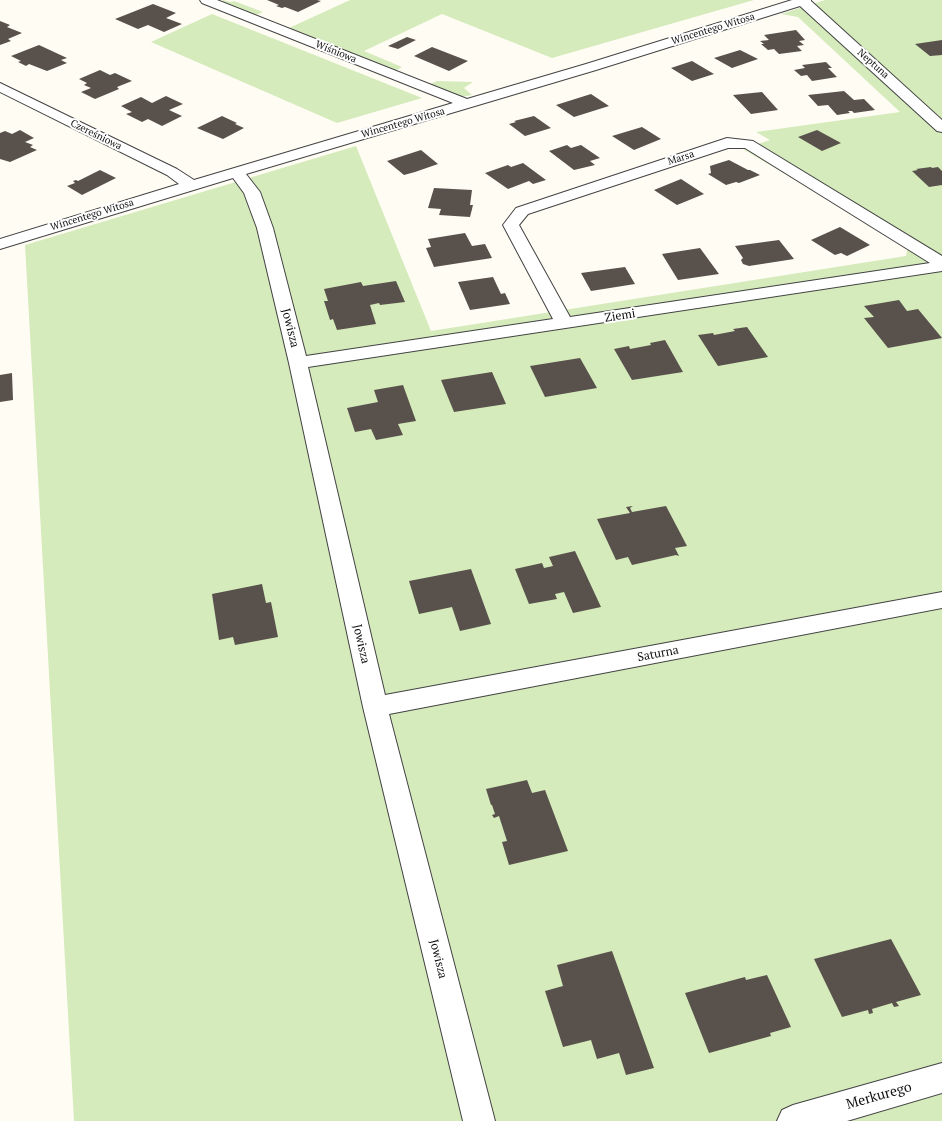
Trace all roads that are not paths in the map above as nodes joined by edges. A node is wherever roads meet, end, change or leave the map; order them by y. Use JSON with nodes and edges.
{"nodes":[{"id":1,"x":206,"y":0,"type":"edge"},
{"id":2,"x":804,"y":0,"type":"edge"},
{"id":3,"x":0,"y":87,"type":"edge"},
{"id":4,"x":467,"y":104,"type":"junction"},
{"id":5,"x":942,"y":128,"type":"edge"},
{"id":6,"x":236,"y":172,"type":"junction"},
{"id":7,"x":191,"y":185,"type":"junction"},
{"id":8,"x":0,"y":244,"type":"edge"},
{"id":9,"x":942,"y":265,"type":"edge"},
{"id":10,"x":565,"y":324,"type":"junction"},
{"id":11,"x":298,"y":363,"type":"junction"},
{"id":12,"x":942,"y":600,"type":"edge"},
{"id":13,"x":375,"y":708,"type":"junction"},
{"id":14,"x":942,"y":1078,"type":"edge"},
{"id":15,"x":480,"y":1121,"type":"edge"},
{"id":16,"x":794,"y":1121,"type":"edge"}],
"edges":[{"from":1,"to":4,"type":"street","name":"Wiśniowa"},
{"from":2,"to":4,"type":"street","name":"Wincentego Witosa"},
{"from":2,"to":5,"type":"street","name":"Neptuna"},
{"from":3,"to":7,"type":"street","name":"Czereśniowa"},
{"from":4,"to":6,"type":"street","name":"Wincentego Witosa"},
{"from":6,"to":7,"type":"street","name":"Wincentego Witosa"},
{"from":6,"to":11,"type":"street","name":"Jowisza"},
{"from":7,"to":8,"type":"street","name":"Wincentego Witosa"},
{"from":9,"to":10,"type":"street","name":"Ziemi"},
{"from":9,"to":10,"type":"street","name":"Marsa"},
{"from":10,"to":11,"type":"street","name":"Ziemi"},
{"from":11,"to":13,"type":"street","name":"Jowisza"},
{"from":12,"to":13,"type":"street","name":"Saturna"},
{"from":13,"to":15,"type":"street","name":"Jowisza"},
{"from":14,"to":16,"type":"street","name":"Merkurego"}]}
